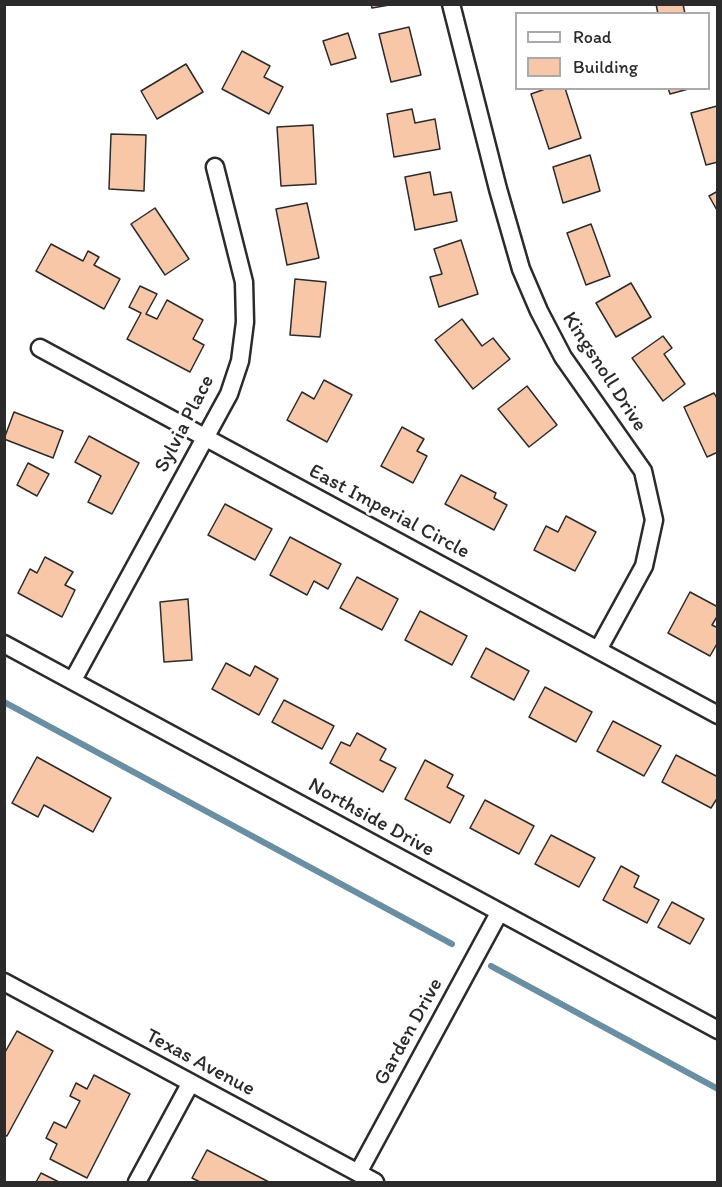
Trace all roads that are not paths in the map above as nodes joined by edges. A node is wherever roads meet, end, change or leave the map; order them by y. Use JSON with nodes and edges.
{"nodes":[{"id":1,"x":451,"y":4,"type":"edge"},
{"id":2,"x":214,"y":167,"type":"dead end"},
{"id":3,"x":40,"y":348,"type":"dead end"},
{"id":4,"x":206,"y":438,"type":"junction"},
{"id":5,"x":4,"y":644,"type":"edge"},
{"id":6,"x":598,"y":650,"type":"junction"},
{"id":7,"x":73,"y":680,"type":"junction"},
{"id":8,"x":717,"y":715,"type":"edge"},
{"id":9,"x":499,"y":913,"type":"junction"},
{"id":10,"x":4,"y":982,"type":"edge"},
{"id":11,"x":717,"y":1030,"type":"edge"},
{"id":12,"x":190,"y":1084,"type":"junction"},
{"id":13,"x":358,"y":1173,"type":"junction"},
{"id":14,"x":137,"y":1182,"type":"edge"},
{"id":15,"x":375,"y":1182,"type":"edge"}],
"edges":[{"from":1,"to":6,"type":"street","name":"Kingsnoll Drive"},
{"from":2,"to":4,"type":"street","name":"Sylvia Place"},
{"from":3,"to":4,"type":"street","name":"East Imperial Circle"},
{"from":4,"to":6,"type":"street","name":"East Imperial Circle"},
{"from":4,"to":7,"type":"street","name":"Sylvia Place"},
{"from":5,"to":7,"type":"street","name":"Northside Drive"},
{"from":6,"to":8,"type":"street","name":"East Imperial Circle"},
{"from":7,"to":9,"type":"street","name":"Northside Drive"},
{"from":9,"to":11,"type":"street","name":"Northside Drive"},
{"from":9,"to":13,"type":"street","name":"Garden Drive"},
{"from":10,"to":12,"type":"street","name":"Texas Avenue"},
{"from":12,"to":13,"type":"street","name":"Texas Avenue"},
{"from":12,"to":14,"type":"street"},
{"from":13,"to":15,"type":"street","name":"Texas Avenue"}]}
